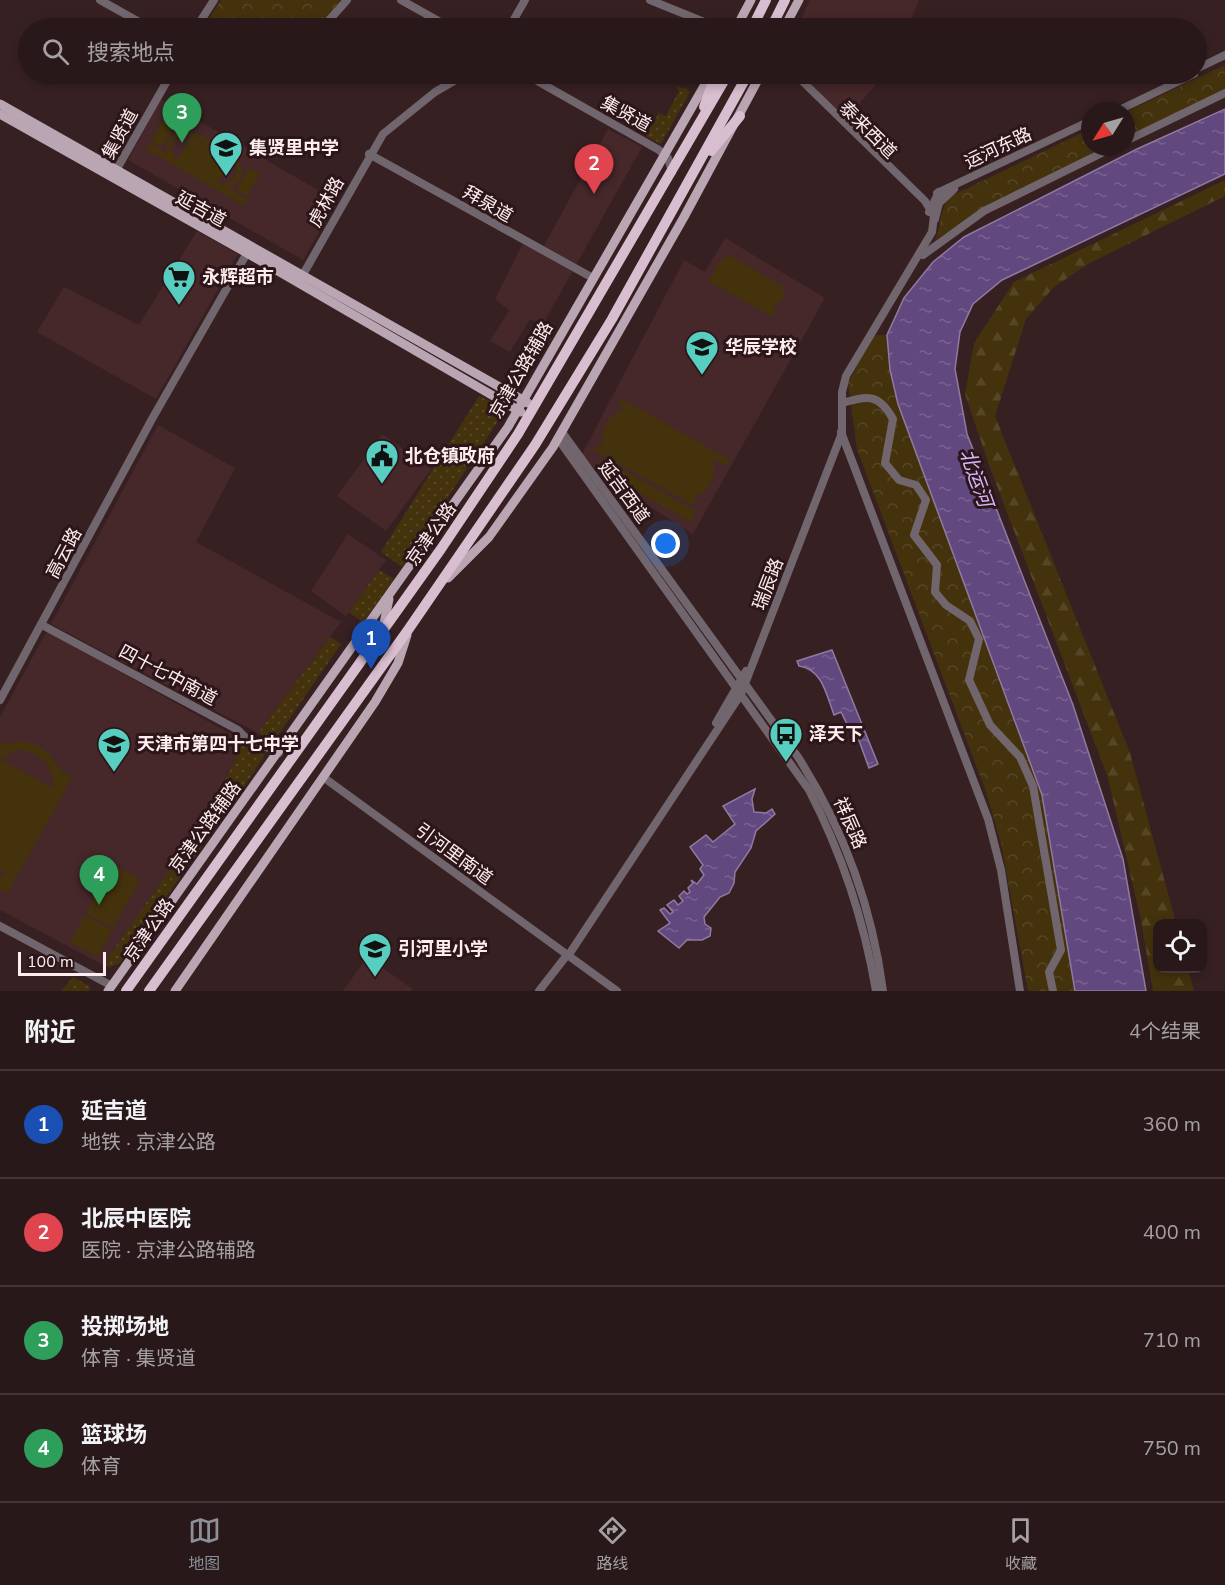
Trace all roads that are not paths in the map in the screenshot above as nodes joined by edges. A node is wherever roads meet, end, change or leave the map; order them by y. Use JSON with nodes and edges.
{"nodes":[{"id":1,"x":100,"y":0,"type":"edge"},
{"id":2,"x":107,"y":0,"type":"edge"},
{"id":3,"x":213,"y":0,"type":"edge"},
{"id":4,"x":348,"y":0,"type":"edge"},
{"id":5,"x":395,"y":0,"type":"edge"},
{"id":6,"x":400,"y":0,"type":"edge"},
{"id":7,"x":525,"y":0,"type":"edge"},
{"id":8,"x":650,"y":0,"type":"edge"},
{"id":9,"x":751,"y":0,"type":"edge"},
{"id":10,"x":766,"y":0,"type":"edge"},
{"id":11,"x":799,"y":0,"type":"edge"},
{"id":12,"x":784,"y":1,"type":"edge"},
{"id":13,"x":132,"y":18,"type":"edge"},
{"id":14,"x":139,"y":18,"type":"edge"},
{"id":15,"x":201,"y":18,"type":"edge"},
{"id":16,"x":333,"y":18,"type":"edge"},
{"id":17,"x":427,"y":18,"type":"edge"},
{"id":18,"x":433,"y":18,"type":"edge"},
{"id":19,"x":515,"y":18,"type":"edge"},
{"id":20,"x":694,"y":18,"type":"edge"},
{"id":21,"x":741,"y":18,"type":"edge"},
{"id":22,"x":757,"y":18,"type":"edge"},
{"id":23,"x":776,"y":18,"type":"edge"},
{"id":24,"x":789,"y":18,"type":"edge"},
{"id":25,"x":1225,"y":57,"type":"edge"},
{"id":26,"x":1207,"y":66,"type":"edge"},
{"id":27,"x":163,"y":84,"type":"edge"},
{"id":28,"x":449,"y":84,"type":"edge"},
{"id":29,"x":543,"y":84,"type":"edge"},
{"id":30,"x":548,"y":84,"type":"edge"},
{"id":31,"x":705,"y":84,"type":"edge"},
{"id":32,"x":712,"y":84,"type":"edge"},
{"id":33,"x":722,"y":84,"type":"edge"},
{"id":34,"x":743,"y":84,"type":"edge"},
{"id":35,"x":756,"y":84,"type":"edge"},
{"id":36,"x":800,"y":84,"type":"edge"},
{"id":37,"x":805,"y":84,"type":"edge"},
{"id":38,"x":1166,"y":84,"type":"edge"},
{"id":39,"x":1172,"y":84,"type":"edge"},
{"id":40,"x":1225,"y":93,"type":"edge"},
{"id":41,"x":1129,"y":102,"type":"edge"},
{"id":42,"x":1135,"y":102,"type":"edge"},
{"id":43,"x":0,"y":105,"type":"edge"},
{"id":44,"x":0,"y":114,"type":"edge"},
{"id":45,"x":740,"y":116,"type":"junction"},
{"id":46,"x":698,"y":125,"type":"junction"},
{"id":47,"x":1081,"y":126,"type":"edge"},
{"id":48,"x":1081,"y":126,"type":"edge"},
{"id":49,"x":1135,"y":137,"type":"edge"},
{"id":50,"x":687,"y":145,"type":"junction"},
{"id":51,"x":666,"y":152,"type":"junction"},
{"id":52,"x":369,"y":154,"type":"junction"},
{"id":53,"x":1096,"y":156,"type":"edge"},
{"id":54,"x":698,"y":167,"type":"junction"},
{"id":55,"x":672,"y":172,"type":"junction"},
{"id":56,"x":113,"y":173,"type":"junction"},
{"id":57,"x":954,"y":189,"type":"junction"},
{"id":58,"x":927,"y":205,"type":"junction"},
{"id":59,"x":932,"y":220,"type":"junction"},
{"id":60,"x":247,"y":253,"type":"junction"},
{"id":61,"x":911,"y":266,"type":"junction"},
{"id":62,"x":903,"y":272,"type":"junction"},
{"id":63,"x":593,"y":278,"type":"junction"},
{"id":64,"x":300,"y":279,"type":"junction"},
{"id":65,"x":541,"y":398,"type":"junction"},
{"id":66,"x":842,"y":403,"type":"junction"},
{"id":67,"x":521,"y":405,"type":"junction"},
{"id":68,"x":840,"y":430,"type":"junction"},
{"id":69,"x":518,"y":434,"type":"junction"},
{"id":70,"x":560,"y":435,"type":"junction"},
{"id":71,"x":437,"y":588,"type":"junction"},
{"id":72,"x":390,"y":597,"type":"junction"},
{"id":73,"x":42,"y":625,"type":"junction"},
{"id":74,"x":383,"y":628,"type":"junction"},
{"id":75,"x":408,"y":630,"type":"junction"},
{"id":76,"x":749,"y":670,"type":"junction"},
{"id":77,"x":741,"y":688,"type":"junction"},
{"id":78,"x":0,"y":700,"type":"edge"},
{"id":79,"x":752,"y":703,"type":"junction"},
{"id":80,"x":279,"y":753,"type":"junction"},
{"id":81,"x":323,"y":777,"type":"junction"},
{"id":82,"x":0,"y":926,"type":"edge"},
{"id":83,"x":567,"y":955,"type":"junction"},
{"id":84,"x":110,"y":988,"type":"edge"},
{"id":85,"x":126,"y":991,"type":"edge"},
{"id":86,"x":149,"y":991,"type":"edge"},
{"id":87,"x":175,"y":991,"type":"edge"},
{"id":88,"x":539,"y":991,"type":"edge"},
{"id":89,"x":617,"y":991,"type":"edge"},
{"id":90,"x":876,"y":991,"type":"edge"},
{"id":91,"x":883,"y":991,"type":"edge"},
{"id":92,"x":1020,"y":991,"type":"edge"},
{"id":93,"x":1053,"y":991,"type":"edge"}],
"edges":[{"from":1,"to":13,"type":"street"},
{"from":2,"to":14,"type":"street"},
{"from":3,"to":15,"type":"street"},
{"from":4,"to":16,"type":"street"},
{"from":5,"to":17,"type":"street"},
{"from":6,"to":18,"type":"street"},
{"from":7,"to":19,"type":"street"},
{"from":8,"to":20,"type":"street"},
{"from":9,"to":21,"type":"main road"},
{"from":10,"to":22,"type":"highway"},
{"from":11,"to":24,"type":"main road"},
{"from":12,"to":23,"type":"highway"},
{"from":25,"to":26,"type":"street"},
{"from":27,"to":56,"type":"street","name":"集贤道"},
{"from":28,"to":52,"type":"street","name":"虎林路"},
{"from":29,"to":51,"type":"street","name":"集贤道"},
{"from":30,"to":51,"type":"street","name":"集贤道"},
{"from":31,"to":51,"type":"main road","name":"京津公路辅路"},
{"from":32,"to":46,"type":"highway"},
{"from":33,"to":46,"type":"highway","name":"京津公路"},
{"from":34,"to":54,"type":"highway","name":"京津公路"},
{"from":35,"to":45,"type":"main road"},
{"from":36,"to":58,"type":"street","name":"泰来西道"},
{"from":37,"to":58,"type":"street","name":"泰来西道"},
{"from":38,"to":41,"type":"street"},
{"from":39,"to":42,"type":"street"},
{"from":40,"to":49,"type":"street"},
{"from":43,"to":56,"type":"main road","name":"延吉道"},
{"from":44,"to":56,"type":"main road","name":"延吉道"},
{"from":45,"to":54,"type":"highway"},
{"from":45,"to":70,"type":"main road"},
{"from":46,"to":50,"type":"highway","name":"京津公路"},
{"from":47,"to":58,"type":"street","name":"运河东路"},
{"from":48,"to":57,"type":"street"},
{"from":50,"to":51,"type":"street","name":"集贤道"},
{"from":50,"to":55,"type":"highway","name":"京津公路"},
{"from":51,"to":55,"type":"street"},
{"from":51,"to":63,"type":"main road","name":"京津公路辅路"},
{"from":52,"to":63,"type":"street","name":"拜泉道"},
{"from":52,"to":64,"type":"street","name":"虎林路"},
{"from":53,"to":61,"type":"street"},
{"from":54,"to":71,"type":"highway","name":"京津公路"},
{"from":55,"to":65,"type":"highway","name":"京津公路"},
{"from":56,"to":60,"type":"main road","name":"延吉道"},
{"from":56,"to":64,"type":"main road","name":"延吉道"},
{"from":57,"to":58,"type":"street"},
{"from":57,"to":59,"type":"street"},
{"from":58,"to":59,"type":"street"},
{"from":59,"to":61,"type":"street","name":"瑞辰路"},
{"from":59,"to":62,"type":"street","name":"瑞辰路"},
{"from":60,"to":64,"type":"main road","name":"延吉道"},
{"from":60,"to":73,"type":"street","name":"高云路"},
{"from":61,"to":62,"type":"street"},
{"from":61,"to":66,"type":"street","name":"瑞辰路"},
{"from":62,"to":68,"type":"street","name":"瑞辰路"},
{"from":63,"to":67,"type":"main road","name":"京津公路辅路"},
{"from":64,"to":67,"type":"main road","name":"延吉道"},
{"from":65,"to":67,"type":"main road"},
{"from":65,"to":69,"type":"highway","name":"京津公路"},
{"from":66,"to":68,"type":"street","name":"瑞辰路"},
{"from":66,"to":93,"type":"street"},
{"from":67,"to":69,"type":"main road"},
{"from":67,"to":72,"type":"main road","name":"京津公路辅路"},
{"from":68,"to":76,"type":"street","name":"瑞辰路"},
{"from":68,"to":92,"type":"street"},
{"from":69,"to":74,"type":"highway","name":"京津公路"},
{"from":70,"to":71,"type":"main road"},
{"from":70,"to":77,"type":"street","name":"延吉西道"},
{"from":71,"to":75,"type":"highway","name":"京津公路"},
{"from":72,"to":74,"type":"main road"},
{"from":72,"to":80,"type":"main road","name":"京津公路辅路"},
{"from":73,"to":78,"type":"street","name":"高云路"},
{"from":73,"to":80,"type":"street","name":"四十七中南道"},
{"from":74,"to":85,"type":"highway","name":"京津公路"},
{"from":75,"to":81,"type":"main road"},
{"from":75,"to":86,"type":"highway","name":"京津公路"},
{"from":76,"to":77,"type":"street","name":"瑞辰路"},
{"from":76,"to":79,"type":"street"},
{"from":77,"to":79,"type":"street","name":"祥辰路"},
{"from":77,"to":83,"type":"street","name":"瑞辰路"},
{"from":79,"to":90,"type":"street","name":"祥辰路"},
{"from":79,"to":91,"type":"street","name":"祥辰路"},
{"from":80,"to":84,"type":"main road","name":"京津公路辅路"},
{"from":81,"to":83,"type":"street","name":"引河里南道"},
{"from":81,"to":87,"type":"main road"},
{"from":82,"to":84,"type":"street"},
{"from":83,"to":88,"type":"street","name":"瑞辰路"},
{"from":83,"to":89,"type":"street","name":"引河里南道"}]}
